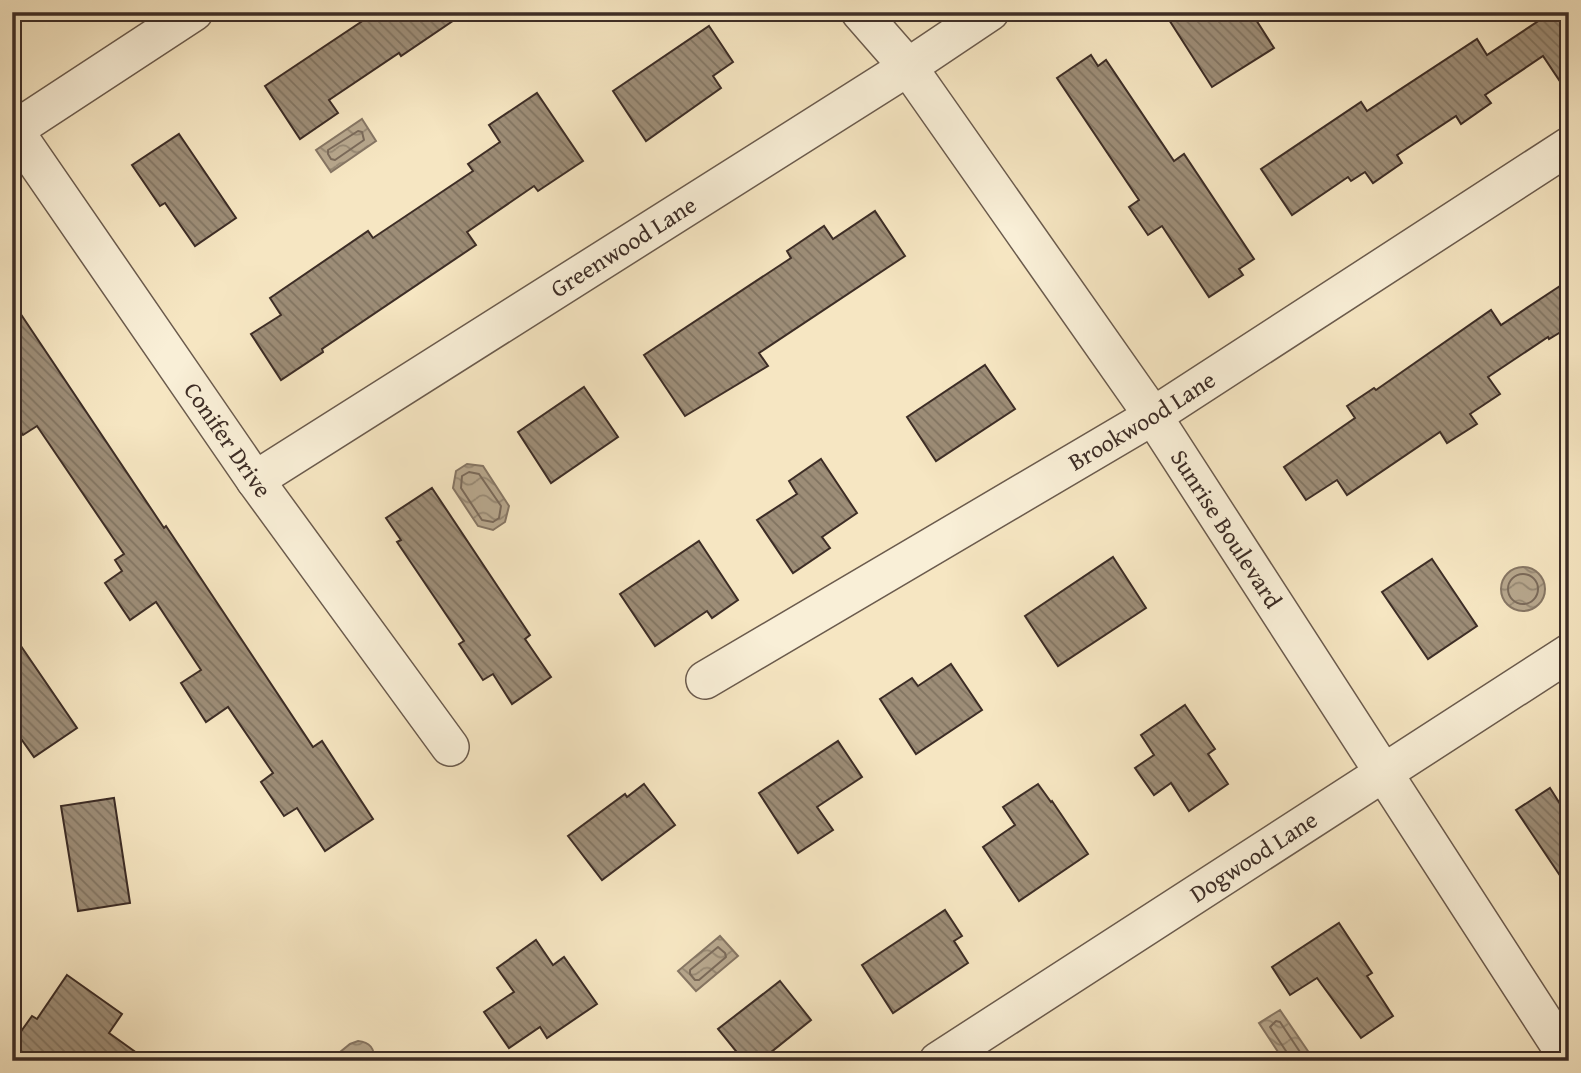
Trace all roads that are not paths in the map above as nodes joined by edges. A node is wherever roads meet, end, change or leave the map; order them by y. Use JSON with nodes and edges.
{"nodes":[{"id":1,"x":194,"y":12,"type":"edge"},
{"id":2,"x":860,"y":12,"type":"edge"},
{"id":3,"x":990,"y":12,"type":"edge"},
{"id":4,"x":908,"y":67,"type":"junction"},
{"id":5,"x":13,"y":129,"type":"edge"},
{"id":6,"x":1569,"y":146,"type":"edge"},
{"id":7,"x":1153,"y":416,"type":"junction"},
{"id":8,"x":255,"y":480,"type":"junction"},
{"id":9,"x":1569,"y":653,"type":"edge"},
{"id":10,"x":705,"y":680,"type":"dead end"},
{"id":11,"x":450,"y":747,"type":"dead end"},
{"id":12,"x":1384,"y":773,"type":"junction"},
{"id":13,"x":1569,"y":1060,"type":"edge"},
{"id":14,"x":938,"y":1061,"type":"edge"}],
"edges":[{"from":1,"to":5,"type":"street"},
{"from":2,"to":4,"type":"street","name":"Sunrise Boulevard"},
{"from":3,"to":4,"type":"street","name":"Greenwood Lane"},
{"from":4,"to":7,"type":"street","name":"Sunrise Boulevard"},
{"from":4,"to":8,"type":"street","name":"Greenwood Lane"},
{"from":5,"to":8,"type":"street","name":"Conifer Drive"},
{"from":6,"to":7,"type":"street","name":"Brookwood Lane"},
{"from":7,"to":10,"type":"street","name":"Brookwood Lane"},
{"from":7,"to":12,"type":"street","name":"Sunrise Boulevard"},
{"from":8,"to":11,"type":"street","name":"Conifer Drive"},
{"from":9,"to":12,"type":"street","name":"Dogwood Lane"},
{"from":12,"to":13,"type":"street","name":"Sunrise Boulevard"},
{"from":12,"to":14,"type":"street","name":"Dogwood Lane"}]}
